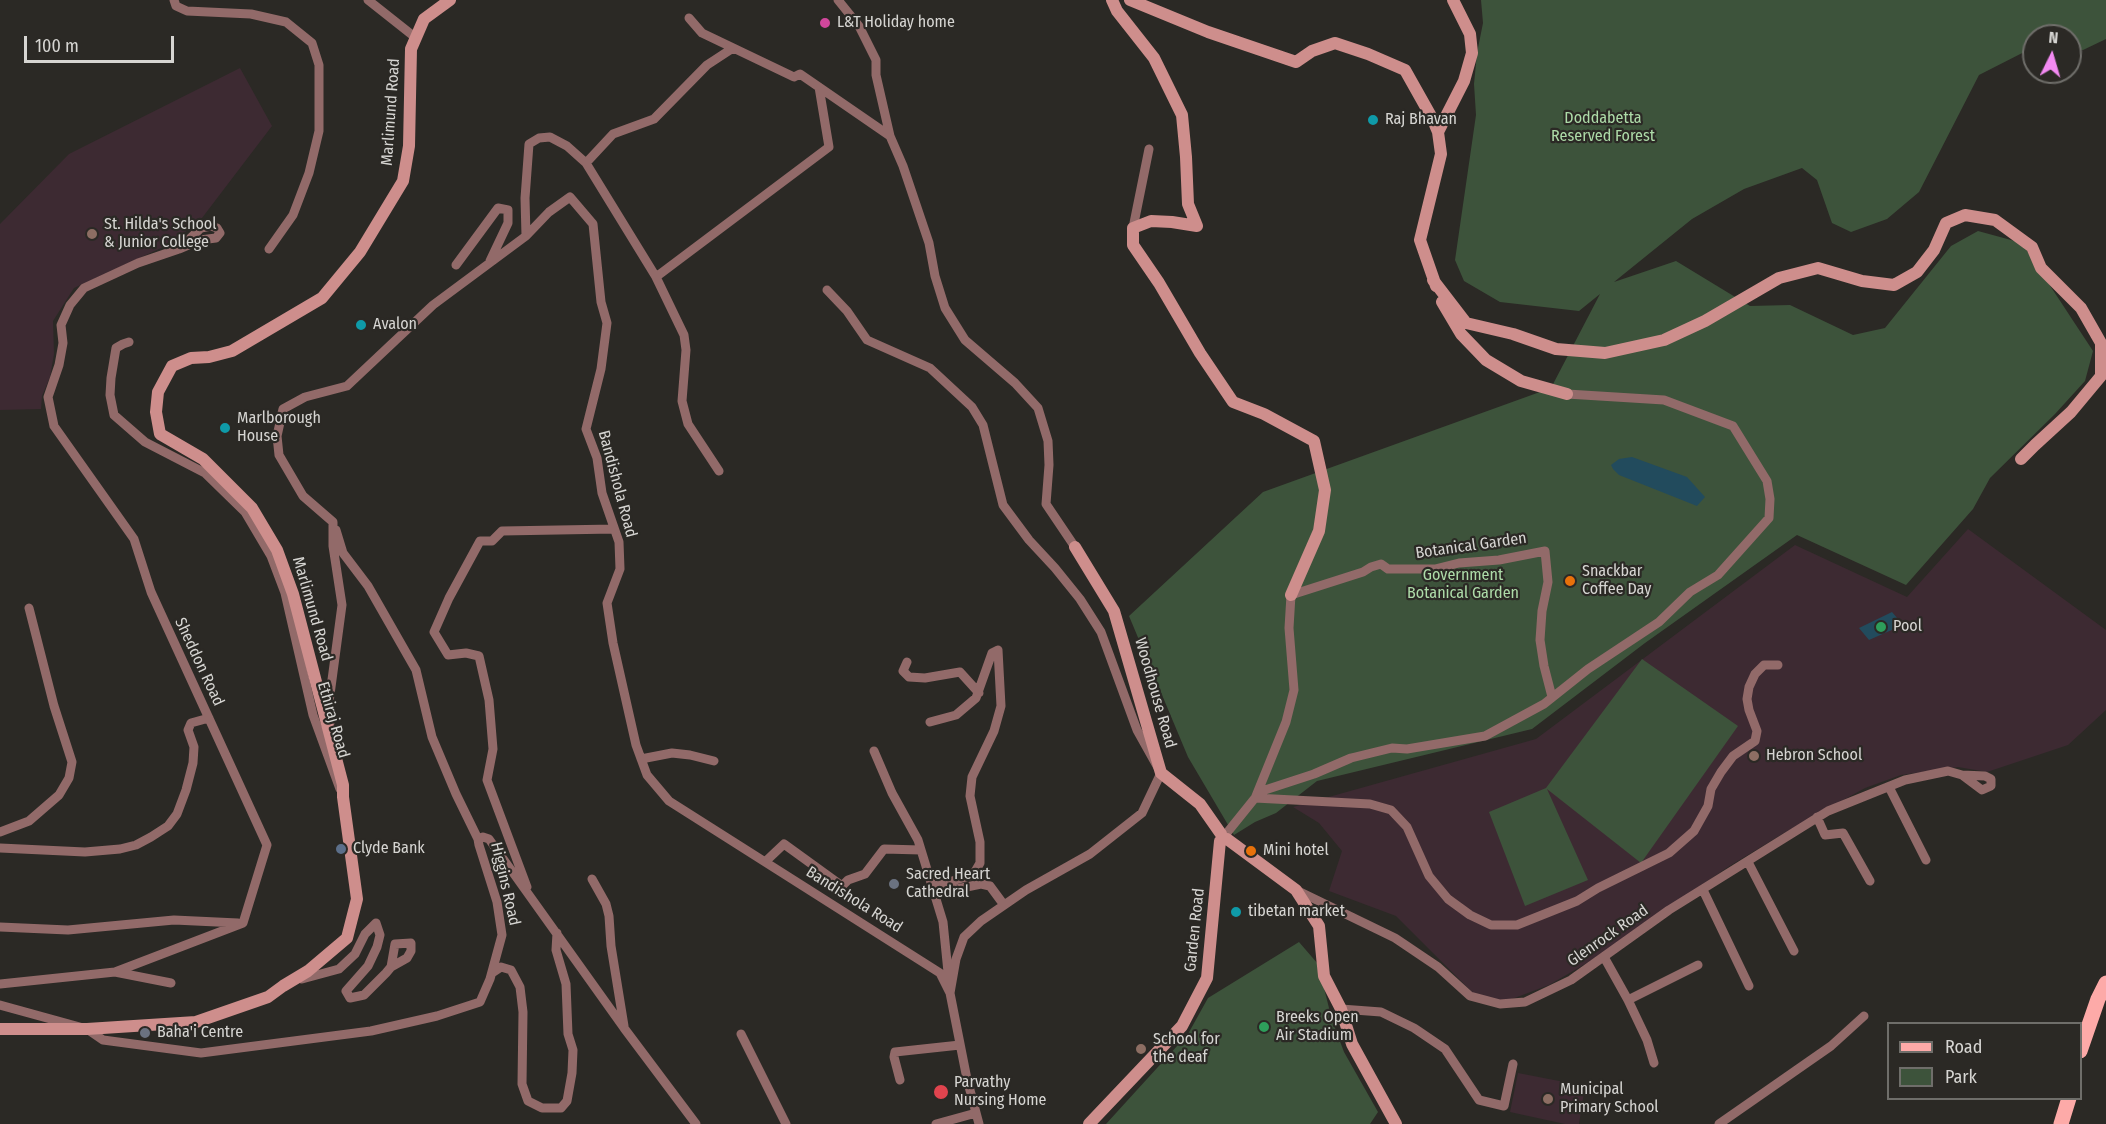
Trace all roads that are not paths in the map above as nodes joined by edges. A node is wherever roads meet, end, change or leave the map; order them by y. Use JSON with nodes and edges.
{"nodes":[{"id":1,"x":174,"y":0,"type":"edge"},
{"id":2,"x":368,"y":0,"type":"edge"},
{"id":3,"x":450,"y":0,"type":"edge"},
{"id":4,"x":838,"y":0,"type":"edge"},
{"id":5,"x":1112,"y":0,"type":"edge"},
{"id":6,"x":1130,"y":0,"type":"edge"},
{"id":7,"x":1149,"y":0,"type":"edge"},
{"id":8,"x":1453,"y":0,"type":"edge"},
{"id":9,"x":689,"y":18,"type":"dead end"},
{"id":10,"x":1208,"y":32,"type":"junction"},
{"id":11,"x":416,"y":38,"type":"junction"},
{"id":12,"x":733,"y":48,"type":"junction"},
{"id":13,"x":819,"y":87,"type":"junction"},
{"id":14,"x":1438,"y":132,"type":"junction"},
{"id":15,"x":890,"y":136,"type":"junction"},
{"id":16,"x":1149,"y":149,"type":"dead end"},
{"id":17,"x":586,"y":163,"type":"junction"},
{"id":18,"x":1133,"y":228,"type":"junction"},
{"id":19,"x":526,"y":236,"type":"junction"},
{"id":20,"x":179,"y":249,"type":"dead end"},
{"id":21,"x":269,"y":249,"type":"dead end"},
{"id":22,"x":489,"y":264,"type":"junction"},
{"id":23,"x":456,"y":266,"type":"dead end"},
{"id":24,"x":656,"y":277,"type":"junction"},
{"id":25,"x":1433,"y":280,"type":"junction"},
{"id":26,"x":827,"y":290,"type":"dead end"},
{"id":27,"x":129,"y":342,"type":"dead end"},
{"id":28,"x":1567,"y":394,"type":"joint"},
{"id":29,"x":2021,"y":459,"type":"dead end"},
{"id":30,"x":719,"y":471,"type":"dead end"},
{"id":31,"x":333,"y":522,"type":"junction"},
{"id":32,"x":614,"y":529,"type":"junction"},
{"id":33,"x":1075,"y":547,"type":"joint"},
{"id":34,"x":1291,"y":595,"type":"junction"},
{"id":35,"x":29,"y":609,"type":"dead end"},
{"id":36,"x":907,"y":662,"type":"dead end"},
{"id":37,"x":1778,"y":665,"type":"dead end"},
{"id":38,"x":978,"y":693,"type":"junction"},
{"id":39,"x":1552,"y":697,"type":"junction"},
{"id":40,"x":209,"y":718,"type":"junction"},
{"id":41,"x":930,"y":722,"type":"dead end"},
{"id":42,"x":331,"y":743,"type":"junction"},
{"id":43,"x":874,"y":751,"type":"dead end"},
{"id":44,"x":641,"y":759,"type":"junction"},
{"id":45,"x":714,"y":761,"type":"dead end"},
{"id":46,"x":1161,"y":773,"type":"junction"},
{"id":47,"x":1962,"y":775,"type":"dead end"},
{"id":48,"x":1889,"y":787,"type":"junction"},
{"id":49,"x":343,"y":797,"type":"junction"},
{"id":50,"x":1255,"y":798,"type":"junction"},
{"id":51,"x":1817,"y":818,"type":"junction"},
{"id":52,"x":0,"y":832,"type":"edge"},
{"id":53,"x":1223,"y":837,"type":"junction"},
{"id":54,"x":478,"y":839,"type":"junction"},
{"id":55,"x":0,"y":848,"type":"edge"},
{"id":56,"x":921,"y":850,"type":"junction"},
{"id":57,"x":1926,"y":860,"type":"dead end"},
{"id":58,"x":766,"y":861,"type":"junction"},
{"id":59,"x":1748,"y":862,"type":"junction"},
{"id":60,"x":592,"y":879,"type":"dead end"},
{"id":61,"x":1870,"y":881,"type":"dead end"},
{"id":62,"x":932,"y":890,"type":"junction"},
{"id":63,"x":1296,"y":890,"type":"junction"},
{"id":64,"x":1703,"y":890,"type":"junction"},
{"id":65,"x":530,"y":896,"type":"junction"},
{"id":66,"x":1004,"y":905,"type":"junction"},
{"id":67,"x":243,"y":923,"type":"junction"},
{"id":68,"x":0,"y":927,"type":"edge"},
{"id":69,"x":557,"y":933,"type":"junction"},
{"id":70,"x":1794,"y":951,"type":"dead end"},
{"id":71,"x":1604,"y":957,"type":"junction"},
{"id":72,"x":1698,"y":965,"type":"dead end"},
{"id":73,"x":391,"y":967,"type":"dead end"},
{"id":74,"x":115,"y":972,"type":"junction"},
{"id":75,"x":492,"y":973,"type":"junction"},
{"id":76,"x":171,"y":983,"type":"dead end"},
{"id":77,"x":2106,"y":983,"type":"edge"},
{"id":78,"x":0,"y":984,"type":"edge"},
{"id":79,"x":283,"y":986,"type":"junction"},
{"id":80,"x":1749,"y":986,"type":"dead end"},
{"id":81,"x":950,"y":993,"type":"junction"},
{"id":82,"x":1628,"y":1000,"type":"junction"},
{"id":83,"x":0,"y":1005,"type":"edge"},
{"id":84,"x":1341,"y":1009,"type":"junction"},
{"id":85,"x":1864,"y":1016,"type":"dead end"},
{"id":86,"x":624,"y":1028,"type":"junction"},
{"id":87,"x":0,"y":1029,"type":"edge"},
{"id":88,"x":87,"y":1029,"type":"junction"},
{"id":89,"x":741,"y":1034,"type":"dead end"},
{"id":90,"x":960,"y":1045,"type":"junction"},
{"id":91,"x":2082,"y":1045,"type":"edge"},
{"id":92,"x":1654,"y":1063,"type":"dead end"},
{"id":93,"x":1513,"y":1064,"type":"dead end"},
{"id":94,"x":900,"y":1080,"type":"dead end"},
{"id":95,"x":2067,"y":1100,"type":"edge"},
{"id":96,"x":976,"y":1113,"type":"junction"},
{"id":97,"x":1395,"y":1123,"type":"edge"},
{"id":98,"x":696,"y":1124,"type":"edge"},
{"id":99,"x":786,"y":1124,"type":"edge"},
{"id":100,"x":936,"y":1124,"type":"edge"},
{"id":101,"x":979,"y":1124,"type":"edge"},
{"id":102,"x":1089,"y":1124,"type":"edge"},
{"id":103,"x":1719,"y":1124,"type":"edge"},
{"id":104,"x":2061,"y":1124,"type":"edge"}],
"edges":[{"from":1,"to":21,"type":"street"},
{"from":2,"to":11,"type":"street"},
{"from":3,"to":11,"type":"street","name":"Marlimund Road"},
{"from":4,"to":15,"type":"street"},
{"from":5,"to":18,"type":"street"},
{"from":6,"to":10,"type":"street"},
{"from":7,"to":10,"type":"street"},
{"from":8,"to":14,"type":"street"},
{"from":9,"to":12,"type":"street"},
{"from":10,"to":14,"type":"street"},
{"from":11,"to":42,"type":"street","name":"Marlimund Road"},
{"from":12,"to":13,"type":"street"},
{"from":12,"to":17,"type":"street"},
{"from":13,"to":15,"type":"street"},
{"from":13,"to":24,"type":"street"},
{"from":14,"to":25,"type":"street"},
{"from":15,"to":33,"type":"street"},
{"from":16,"to":18,"type":"street"},
{"from":17,"to":19,"type":"street"},
{"from":17,"to":24,"type":"street"},
{"from":18,"to":34,"type":"street"},
{"from":19,"to":22,"type":"street","name":"Bandishola Road"},
{"from":19,"to":32,"type":"street","name":"Bandishola Road"},
{"from":20,"to":40,"type":"street","name":"Sheddon Road"},
{"from":22,"to":23,"type":"street"},
{"from":22,"to":31,"type":"street","name":"Bandishola Road"},
{"from":24,"to":30,"type":"street"},
{"from":25,"to":28,"type":"street"},
{"from":25,"to":29,"type":"street"},
{"from":26,"to":46,"type":"street"},
{"from":27,"to":49,"type":"street","name":"Ethiraj Road"},
{"from":28,"to":39,"type":"street"},
{"from":31,"to":42,"type":"street"},
{"from":31,"to":54,"type":"street"},
{"from":32,"to":44,"type":"street","name":"Bandishola Road"},
{"from":32,"to":65,"type":"street"},
{"from":33,"to":46,"type":"street","name":"Woodhouse Road"},
{"from":34,"to":39,"type":"street","name":"Botanical Garden"},
{"from":34,"to":50,"type":"street"},
{"from":35,"to":52,"type":"street"},
{"from":36,"to":38,"type":"street"},
{"from":37,"to":50,"type":"street"},
{"from":38,"to":41,"type":"street"},
{"from":38,"to":62,"type":"street"},
{"from":39,"to":50,"type":"street"},
{"from":40,"to":55,"type":"street"},
{"from":40,"to":67,"type":"street","name":"Sheddon Road"},
{"from":42,"to":49,"type":"street","name":"Marlimund Road"},
{"from":43,"to":56,"type":"street"},
{"from":44,"to":45,"type":"street"},
{"from":44,"to":58,"type":"street","name":"Bandishola Road"},
{"from":46,"to":53,"type":"street","name":"Woodhouse Road"},
{"from":46,"to":66,"type":"street"},
{"from":47,"to":48,"type":"street","name":"Glenrock Road"},
{"from":48,"to":51,"type":"street","name":"Glenrock Road"},
{"from":48,"to":57,"type":"street"},
{"from":49,"to":79,"type":"street","name":"Marlimund Road"},
{"from":50,"to":53,"type":"street"},
{"from":51,"to":59,"type":"street","name":"Glenrock Road"},
{"from":51,"to":61,"type":"street"},
{"from":53,"to":63,"type":"street","name":"Woodhouse Road"},
{"from":53,"to":102,"type":"street","name":"Garden Road"},
{"from":54,"to":65,"type":"street","name":"Higgins Road"},
{"from":54,"to":75,"type":"street","name":"Higgins Road"},
{"from":56,"to":58,"type":"street"},
{"from":56,"to":62,"type":"street"},
{"from":58,"to":81,"type":"street","name":"Bandishola Road"},
{"from":59,"to":64,"type":"street","name":"Glenrock Road"},
{"from":59,"to":70,"type":"street"},
{"from":60,"to":86,"type":"street"},
{"from":62,"to":66,"type":"street"},
{"from":62,"to":81,"type":"street"},
{"from":63,"to":71,"type":"street","name":"Glenrock Road"},
{"from":63,"to":84,"type":"street"},
{"from":64,"to":71,"type":"street","name":"Glenrock Road"},
{"from":64,"to":80,"type":"street"},
{"from":65,"to":69,"type":"street","name":"Higgins Road"},
{"from":66,"to":81,"type":"street"},
{"from":67,"to":68,"type":"street"},
{"from":67,"to":74,"type":"street"},
{"from":69,"to":75,"type":"street"},
{"from":69,"to":86,"type":"street","name":"Higgins Road"},
{"from":71,"to":82,"type":"street"},
{"from":72,"to":82,"type":"street"},
{"from":73,"to":79,"type":"street"},
{"from":74,"to":76,"type":"street"},
{"from":74,"to":78,"type":"street"},
{"from":75,"to":88,"type":"street","name":"Higgins Road"},
{"from":77,"to":91,"type":"main road"},
{"from":79,"to":88,"type":"street","name":"Marlimund Road"},
{"from":81,"to":90,"type":"street","name":"Bandishola Road"},
{"from":82,"to":92,"type":"street"},
{"from":83,"to":88,"type":"street"},
{"from":84,"to":93,"type":"street"},
{"from":84,"to":97,"type":"street"},
{"from":85,"to":103,"type":"street"},
{"from":86,"to":98,"type":"street","name":"Higgins Road"},
{"from":87,"to":88,"type":"street","name":"Marlimund Road"},
{"from":89,"to":99,"type":"street"},
{"from":90,"to":94,"type":"street"},
{"from":90,"to":96,"type":"street","name":"Bandishola Road"},
{"from":95,"to":104,"type":"main road"},
{"from":96,"to":100,"type":"street"},
{"from":96,"to":101,"type":"street","name":"Bandishola Road"}]}
